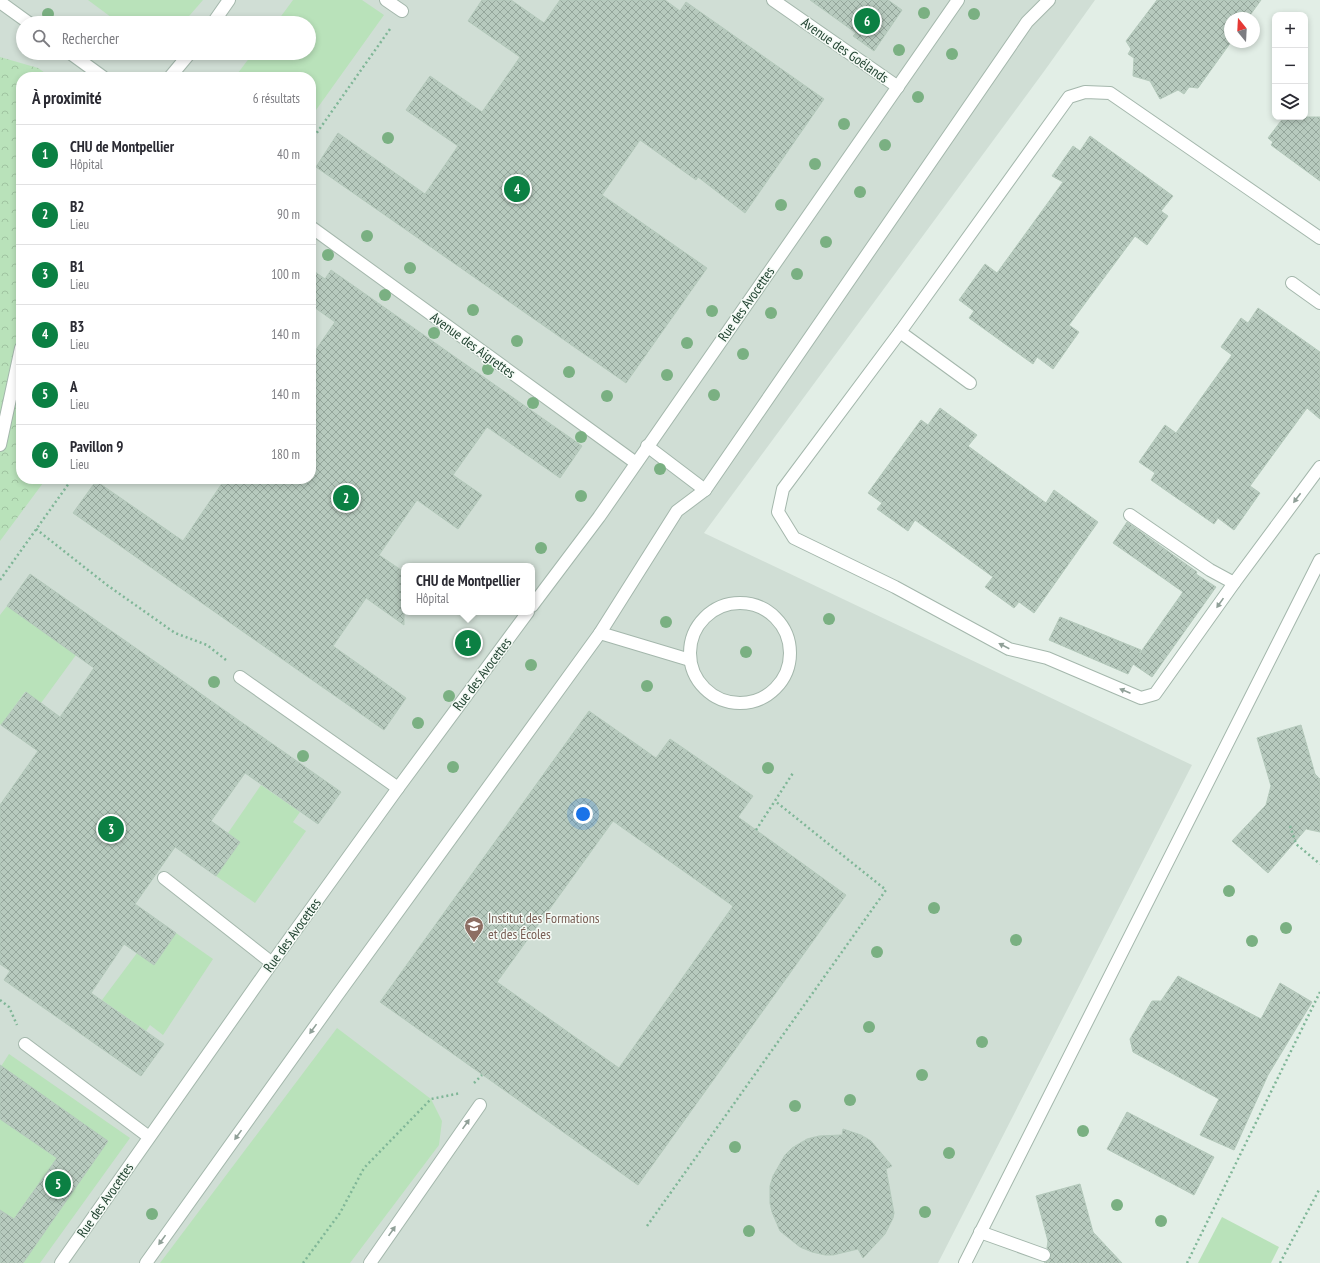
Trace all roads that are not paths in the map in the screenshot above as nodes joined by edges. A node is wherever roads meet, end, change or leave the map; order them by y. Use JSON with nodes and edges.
{"nodes":[{"id":1,"x":229,"y":0,"type":"edge"},
{"id":2,"x":386,"y":0,"type":"edge"},
{"id":3,"x":773,"y":0,"type":"edge"},
{"id":4,"x":958,"y":0,"type":"edge"},
{"id":5,"x":1049,"y":0,"type":"edge"},
{"id":6,"x":0,"y":2,"type":"edge"},
{"id":7,"x":402,"y":11,"type":"road end"},
{"id":8,"x":19,"y":16,"type":"edge"},
{"id":9,"x":217,"y":16,"type":"edge"},
{"id":10,"x":80,"y":60,"type":"edge"},
{"id":11,"x":184,"y":60,"type":"edge"},
{"id":12,"x":96,"y":72,"type":"edge"},
{"id":13,"x":174,"y":72,"type":"edge"},
{"id":14,"x":898,"y":86,"type":"junction"},
{"id":15,"x":316,"y":231,"type":"edge"},
{"id":16,"x":1320,"y":238,"type":"edge"},
{"id":17,"x":1292,"y":283,"type":"dead end"},
{"id":18,"x":1320,"y":303,"type":"edge"},
{"id":19,"x":900,"y":332,"type":"junction"},
{"id":20,"x":16,"y":371,"type":"edge"},
{"id":21,"x":970,"y":383,"type":"dead end"},
{"id":22,"x":0,"y":445,"type":"edge"},
{"id":23,"x":647,"y":446,"type":"junction"},
{"id":24,"x":636,"y":463,"type":"junction"},
{"id":25,"x":1320,"y":467,"type":"edge"},
{"id":26,"x":705,"y":490,"type":"junction"},
{"id":27,"x":1130,"y":515,"type":"dead end"},
{"id":28,"x":1320,"y":560,"type":"edge"},
{"id":29,"x":1234,"y":583,"type":"junction"},
{"id":30,"x":535,"y":602,"type":"edge"},
{"id":31,"x":526,"y":615,"type":"edge"},
{"id":32,"x":600,"y":633,"type":"junction"},
{"id":33,"x":690,"y":660,"type":"junction"},
{"id":34,"x":240,"y":677,"type":"road end"},
{"id":35,"x":398,"y":788,"type":"junction"},
{"id":36,"x":164,"y":878,"type":"dead end"},
{"id":37,"x":272,"y":963,"type":"junction"},
{"id":38,"x":25,"y":1044,"type":"road end"},
{"id":39,"x":480,"y":1105,"type":"dead end"},
{"id":40,"x":149,"y":1137,"type":"junction"},
{"id":41,"x":980,"y":1232,"type":"junction"},
{"id":42,"x":1044,"y":1255,"type":"dead end"},
{"id":43,"x":372,"y":1262,"type":"edge"},
{"id":44,"x":61,"y":1263,"type":"edge"},
{"id":45,"x":146,"y":1263,"type":"edge"},
{"id":46,"x":965,"y":1263,"type":"edge"}],
"edges":[{"from":1,"to":9,"type":"lane"},
{"from":2,"to":7,"type":"lane"},
{"from":3,"to":14,"type":"lane","name":"Avenue des Goélands"},
{"from":4,"to":14,"type":"lane","name":"Rue des Avocettes"},
{"from":5,"to":26,"type":"lane"},
{"from":6,"to":8,"type":"lane"},
{"from":10,"to":12,"type":"lane"},
{"from":11,"to":13,"type":"lane"},
{"from":14,"to":23,"type":"lane","name":"Rue des Avocettes"},
{"from":15,"to":24,"type":"lane","name":"Avenue des Aigrettes"},
{"from":16,"to":19,"type":"lane"},
{"from":17,"to":18,"type":"lane"},
{"from":19,"to":21,"type":"lane"},
{"from":29,"to":19,"type":"lane","one_way":true},
{"from":20,"to":22,"type":"lane"},
{"from":23,"to":24,"type":"lane","name":"Rue des Avocettes"},
{"from":23,"to":26,"type":"lane"},
{"from":24,"to":30,"type":"lane","name":"Rue des Avocettes"},
{"from":25,"to":29,"type":"lane","one_way":true},
{"from":26,"to":32,"type":"lane"},
{"from":27,"to":29,"type":"lane"},
{"from":28,"to":41,"type":"lane"},
{"from":31,"to":35,"type":"lane","name":"Rue des Avocettes"},
{"from":32,"to":33,"type":"lane"},
{"from":32,"to":45,"type":"lane","one_way":true},
{"from":33,"to":33,"type":"lane"},
{"from":34,"to":35,"type":"lane"},
{"from":35,"to":37,"type":"lane","name":"Rue des Avocettes"},
{"from":36,"to":37,"type":"lane"},
{"from":37,"to":40,"type":"lane","name":"Rue des Avocettes"},
{"from":38,"to":40,"type":"lane"},
{"from":43,"to":39,"type":"lane","one_way":true},
{"from":40,"to":44,"type":"lane","name":"Rue des Avocettes"},
{"from":41,"to":42,"type":"lane"},
{"from":41,"to":46,"type":"lane"}]}
